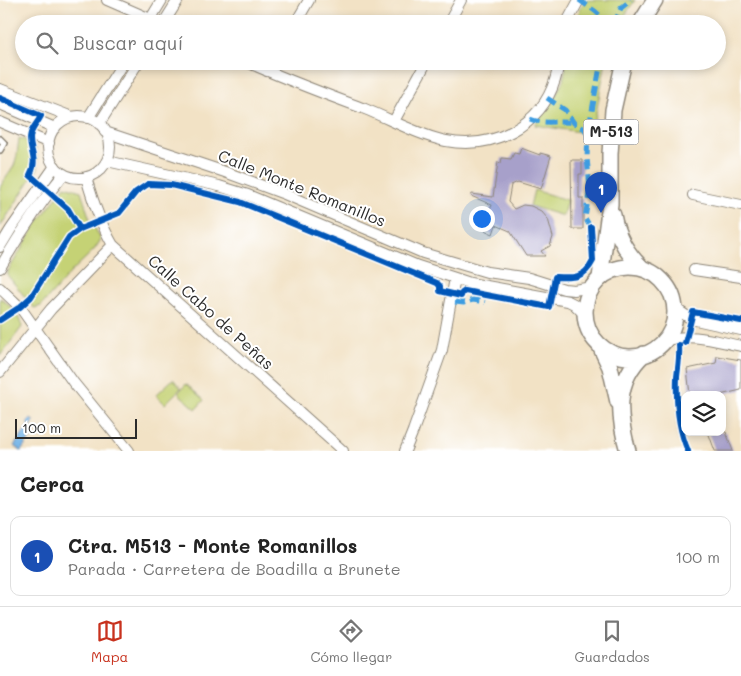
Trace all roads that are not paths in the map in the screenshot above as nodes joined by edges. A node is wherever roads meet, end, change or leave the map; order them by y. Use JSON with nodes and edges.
{"nodes":[{"id":1,"x":108,"y":0,"type":"edge"},
{"id":2,"x":162,"y":0,"type":"edge"},
{"id":3,"x":178,"y":0,"type":"edge"},
{"id":4,"x":309,"y":0,"type":"edge"},
{"id":5,"x":461,"y":0,"type":"edge"},
{"id":6,"x":579,"y":0,"type":"edge"},
{"id":7,"x":655,"y":0,"type":"edge"},
{"id":8,"x":137,"y":15,"type":"edge"},
{"id":9,"x":153,"y":15,"type":"edge"},
{"id":10,"x":168,"y":15,"type":"edge"},
{"id":11,"x":300,"y":15,"type":"edge"},
{"id":12,"x":453,"y":15,"type":"edge"},
{"id":13,"x":571,"y":15,"type":"edge"},
{"id":14,"x":646,"y":15,"type":"edge"},
{"id":15,"x":118,"y":70,"type":"edge"},
{"id":16,"x":134,"y":70,"type":"edge"},
{"id":17,"x":422,"y":70,"type":"edge"},
{"id":18,"x":557,"y":70,"type":"edge"},
{"id":19,"x":622,"y":70,"type":"edge"},
{"id":20,"x":267,"y":71,"type":"edge"},
{"id":21,"x":0,"y":89,"type":"edge"},
{"id":22,"x":0,"y":104,"type":"edge"},
{"id":23,"x":72,"y":117,"type":"junction"},
{"id":24,"x":88,"y":118,"type":"junction"},
{"id":25,"x":394,"y":121,"type":"junction"},
{"id":26,"x":0,"y":122,"type":"edge"},
{"id":27,"x":56,"y":128,"type":"junction"},
{"id":28,"x":102,"y":128,"type":"junction"},
{"id":29,"x":0,"y":139,"type":"edge"},
{"id":30,"x":49,"y":143,"type":"junction"},
{"id":31,"x":0,"y":150,"type":"edge"},
{"id":32,"x":107,"y":161,"type":"junction"},
{"id":33,"x":55,"y":166,"type":"junction"},
{"id":34,"x":64,"y":174,"type":"junction"},
{"id":35,"x":86,"y":178,"type":"junction"},
{"id":36,"x":693,"y":195,"type":"dead end"},
{"id":37,"x":610,"y":204,"type":"junction"},
{"id":38,"x":741,"y":205,"type":"edge"},
{"id":39,"x":114,"y":245,"type":"junction"},
{"id":40,"x":0,"y":247,"type":"edge"},
{"id":41,"x":440,"y":258,"type":"junction"},
{"id":42,"x":0,"y":268,"type":"edge"},
{"id":43,"x":643,"y":269,"type":"junction"},
{"id":44,"x":432,"y":270,"type":"junction"},
{"id":45,"x":694,"y":270,"type":"dead end"},
{"id":46,"x":487,"y":272,"type":"junction"},
{"id":47,"x":741,"y":277,"type":"edge"},
{"id":48,"x":455,"y":278,"type":"junction"},
{"id":49,"x":596,"y":282,"type":"junction"},
{"id":50,"x":484,"y":286,"type":"junction"},
{"id":51,"x":0,"y":288,"type":"edge"},
{"id":52,"x":675,"y":308,"type":"junction"},
{"id":53,"x":585,"y":315,"type":"junction"},
{"id":54,"x":36,"y":329,"type":"junction"},
{"id":55,"x":741,"y":330,"type":"edge"},
{"id":56,"x":664,"y":341,"type":"junction"},
{"id":57,"x":600,"y":345,"type":"junction"},
{"id":58,"x":741,"y":346,"type":"edge"},
{"id":59,"x":644,"y":354,"type":"junction"},
{"id":60,"x":0,"y":372,"type":"edge"},
{"id":61,"x":619,"y":413,"type":"junction"},
{"id":62,"x":129,"y":451,"type":"edge"},
{"id":63,"x":343,"y":451,"type":"edge"},
{"id":64,"x":404,"y":451,"type":"edge"},
{"id":65,"x":628,"y":451,"type":"edge"}],
"edges":[{"from":1,"to":8,"type":"street"},
{"from":2,"to":9,"type":"street"},
{"from":3,"to":10,"type":"street"},
{"from":4,"to":11,"type":"street"},
{"from":5,"to":12,"type":"street"},
{"from":6,"to":13,"type":"street"},
{"from":7,"to":14,"type":"main road"},
{"from":15,"to":24,"type":"street"},
{"from":16,"to":28,"type":"street"},
{"from":17,"to":25,"type":"street"},
{"from":18,"to":25,"type":"street"},
{"from":19,"to":37,"type":"main road","number":"M-513"},
{"from":20,"to":25,"type":"street"},
{"from":21,"to":23,"type":"street"},
{"from":22,"to":27,"type":"street"},
{"from":23,"to":24,"type":"street"},
{"from":23,"to":27,"type":"street"},
{"from":24,"to":28,"type":"street"},
{"from":26,"to":30,"type":"street"},
{"from":27,"to":30,"type":"street"},
{"from":28,"to":32,"type":"street"},
{"from":28,"to":41,"type":"street","name":"Calle Monte Romanillos"},
{"from":29,"to":31,"type":"lane"},
{"from":30,"to":33,"type":"street"},
{"from":32,"to":35,"type":"street"},
{"from":32,"to":44,"type":"street","name":"Calle Monte Romanillos"},
{"from":33,"to":34,"type":"street"},
{"from":33,"to":40,"type":"street"},
{"from":34,"to":35,"type":"street"},
{"from":34,"to":42,"type":"street"},
{"from":35,"to":39,"type":"street","name":"Calle Cabo de Peñas"},
{"from":36,"to":38,"type":"street"},
{"from":37,"to":43,"type":"main road","number":"M-513"},
{"from":37,"to":49,"type":"main road","number":"M-513"},
{"from":39,"to":54,"type":"street"},
{"from":39,"to":63,"type":"street","name":"Calle Cabo de Peñas"},
{"from":41,"to":44,"type":"street"},
{"from":41,"to":46,"type":"street","name":"Calle Monte Romanillos"},
{"from":43,"to":49,"type":"main road"},
{"from":43,"to":52,"type":"main road"},
{"from":44,"to":48,"type":"street","name":"Calle Monte Romanillos"},
{"from":45,"to":47,"type":"street"},
{"from":46,"to":49,"type":"street","name":"Calle Monte Romanillos"},
{"from":46,"to":50,"type":"street"},
{"from":48,"to":50,"type":"street","name":"Calle Monte Romanillos"},
{"from":48,"to":64,"type":"street"},
{"from":49,"to":53,"type":"main road"},
{"from":50,"to":53,"type":"street","name":"Calle Monte Romanillos"},
{"from":51,"to":54,"type":"street"},
{"from":52,"to":55,"type":"street"},
{"from":52,"to":56,"type":"main road"},
{"from":53,"to":57,"type":"main road"},
{"from":54,"to":60,"type":"street"},
{"from":54,"to":62,"type":"street"},
{"from":56,"to":58,"type":"street"},
{"from":56,"to":59,"type":"main road"},
{"from":57,"to":59,"type":"main road"},
{"from":57,"to":61,"type":"main road"},
{"from":59,"to":61,"type":"main road"},
{"from":61,"to":65,"type":"main road"}]}
